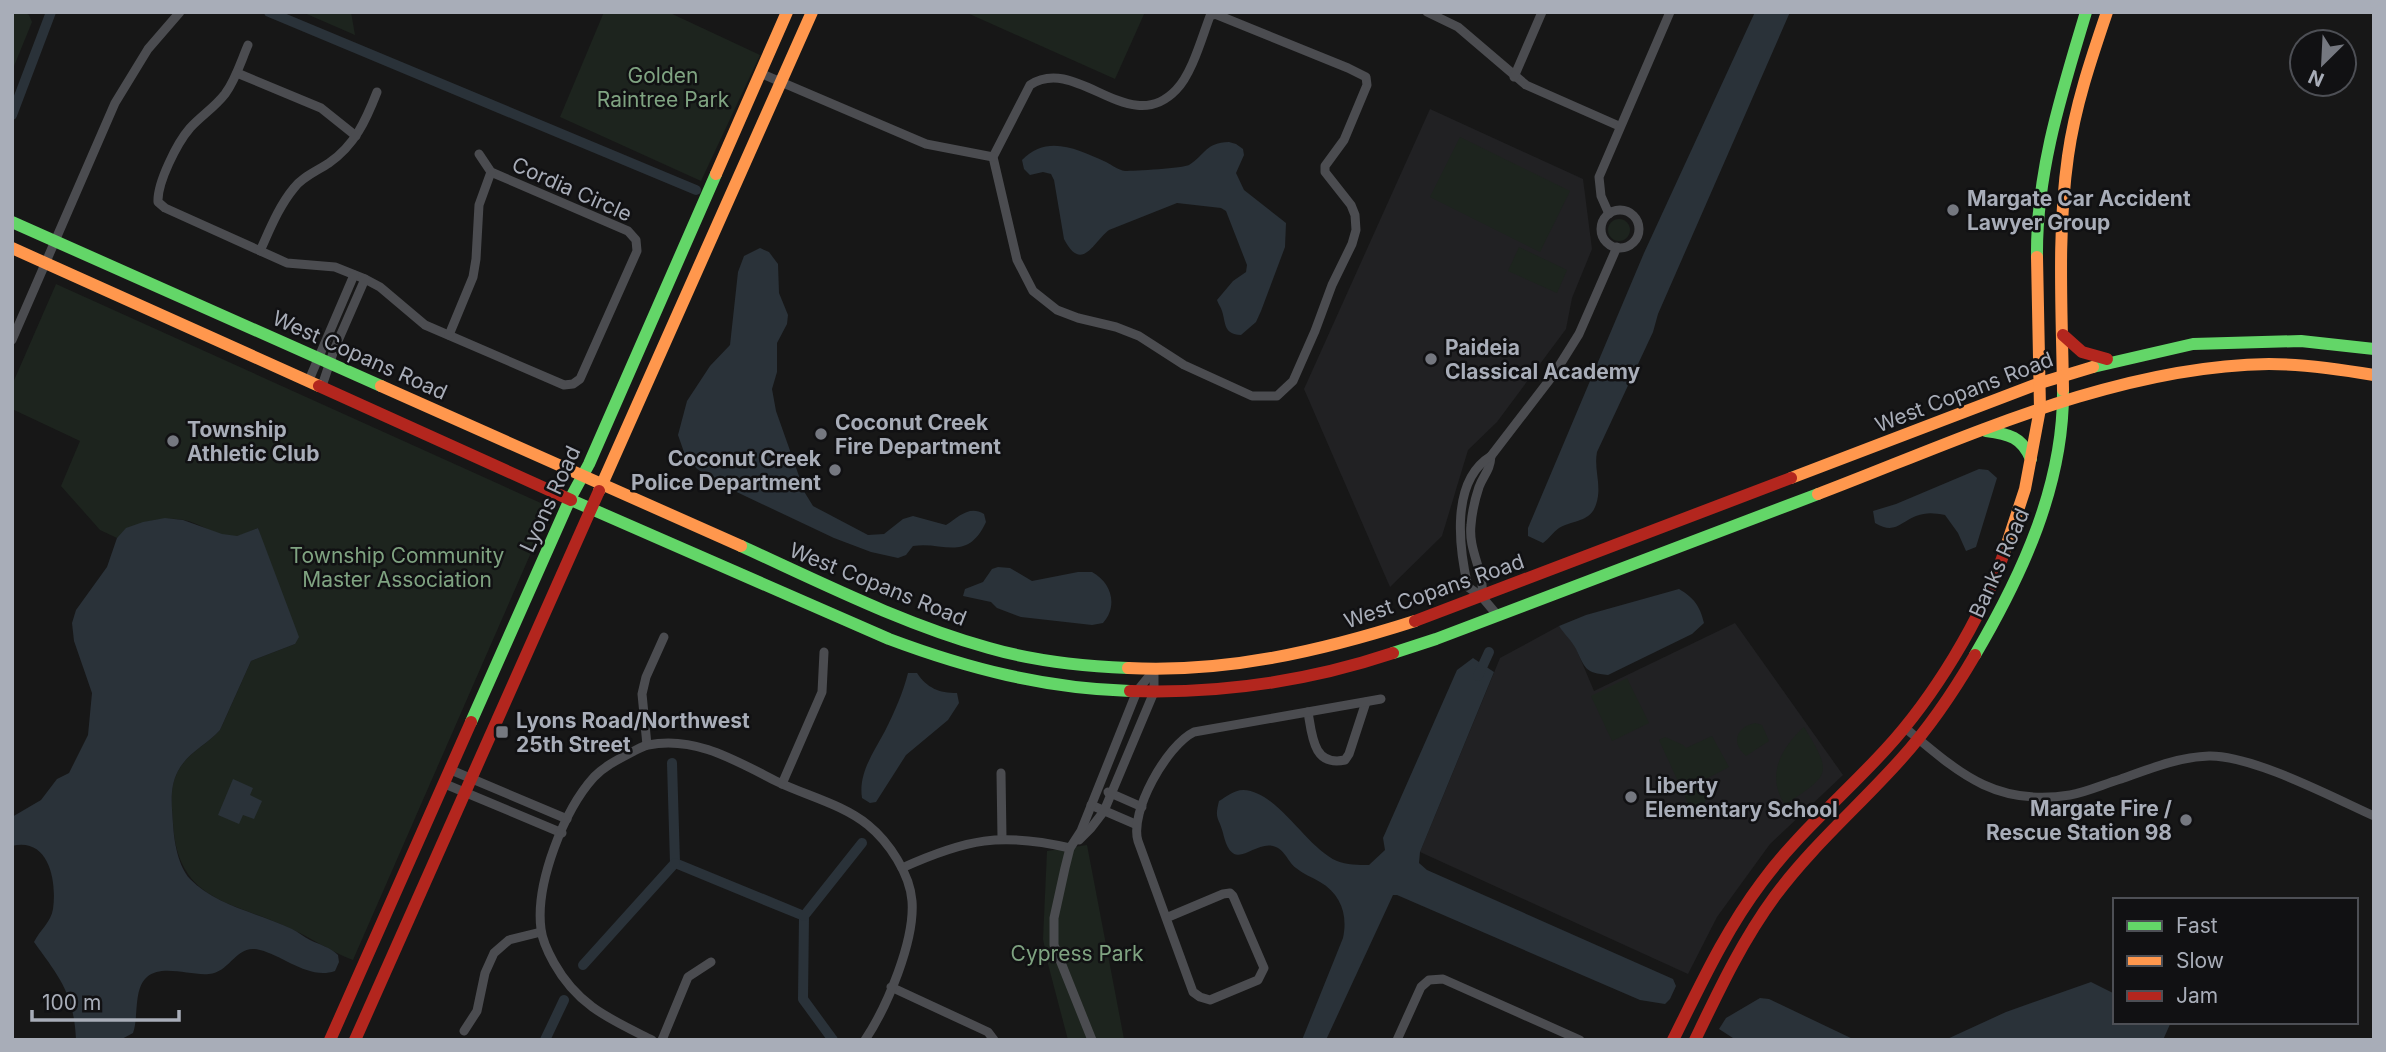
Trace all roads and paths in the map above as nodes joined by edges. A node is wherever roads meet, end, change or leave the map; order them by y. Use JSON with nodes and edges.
{"nodes":[{"id":1,"x":180,"y":12,"type":"edge"},
{"id":2,"x":787,"y":12,"type":"edge"},
{"id":3,"x":812,"y":12,"type":"edge"},
{"id":4,"x":1427,"y":12,"type":"edge"},
{"id":5,"x":1542,"y":12,"type":"edge"},
{"id":6,"x":1670,"y":12,"type":"edge"},
{"id":7,"x":2086,"y":12,"type":"edge"},
{"id":8,"x":2108,"y":12,"type":"edge"},
{"id":9,"x":248,"y":45,"type":"dead end"},
{"id":10,"x":237,"y":73,"type":"junction"},
{"id":11,"x":760,"y":73,"type":"junction"},
{"id":12,"x":1514,"y":77,"type":"junction"},
{"id":13,"x":781,"y":82,"type":"junction"},
{"id":14,"x":377,"y":92,"type":"dead end"},
{"id":15,"x":1619,"y":126,"type":"junction"},
{"id":16,"x":356,"y":136,"type":"junction"},
{"id":17,"x":479,"y":154,"type":"dead end"},
{"id":18,"x":993,"y":157,"type":"junction"},
{"id":19,"x":491,"y":172,"type":"junction"},
{"id":20,"x":1609,"y":214,"type":"junction"},
{"id":21,"x":12,"y":222,"type":"edge"},
{"id":22,"x":56,"y":241,"type":"junction"},
{"id":23,"x":1617,"y":247,"type":"junction"},
{"id":24,"x":12,"y":248,"type":"edge"},
{"id":25,"x":260,"y":250,"type":"junction"},
{"id":26,"x":46,"y":264,"type":"junction"},
{"id":27,"x":354,"y":275,"type":"junction"},
{"id":28,"x":365,"y":279,"type":"junction"},
{"id":29,"x":449,"y":335,"type":"junction"},
{"id":30,"x":2063,"y":335,"type":"junction"},
{"id":31,"x":12,"y":340,"type":"edge"},
{"id":32,"x":2374,"y":349,"type":"edge"},
{"id":33,"x":324,"y":359,"type":"junction"},
{"id":34,"x":2114,"y":360,"type":"junction"},
{"id":35,"x":2374,"y":375,"type":"edge"},
{"id":36,"x":2063,"y":376,"type":"junction"},
{"id":37,"x":309,"y":380,"type":"junction"},
{"id":38,"x":2039,"y":383,"type":"junction"},
{"id":39,"x":322,"y":386,"type":"junction"},
{"id":40,"x":2064,"y":401,"type":"junction"},
{"id":41,"x":2040,"y":409,"type":"junction"},
{"id":42,"x":1982,"y":431,"type":"junction"},
{"id":43,"x":1490,"y":456,"type":"junction"},
{"id":44,"x":2031,"y":459,"type":"junction"},
{"id":45,"x":582,"y":477,"type":"junction"},
{"id":46,"x":602,"y":486,"type":"junction"},
{"id":47,"x":570,"y":499,"type":"junction"},
{"id":48,"x":592,"y":509,"type":"junction"},
{"id":49,"x":1482,"y":597,"type":"junction"},
{"id":50,"x":1498,"y":617,"type":"junction"},
{"id":51,"x":664,"y":637,"type":"dead end"},
{"id":52,"x":824,"y":652,"type":"dead end"},
{"id":53,"x":1154,"y":670,"type":"junction"},
{"id":54,"x":1137,"y":691,"type":"junction"},
{"id":55,"x":1154,"y":692,"type":"junction"},
{"id":56,"x":1381,"y":699,"type":"dead end"},
{"id":57,"x":1366,"y":702,"type":"junction"},
{"id":58,"x":1308,"y":712,"type":"junction"},
{"id":59,"x":1904,"y":727,"type":"junction"},
{"id":60,"x":1919,"y":739,"type":"junction"},
{"id":61,"x":647,"y":745,"type":"junction"},
{"id":62,"x":451,"y":769,"type":"junction"},
{"id":63,"x":1001,"y":773,"type":"dead end"},
{"id":64,"x":471,"y":778,"type":"junction"},
{"id":65,"x":445,"y":783,"type":"junction"},
{"id":66,"x":782,"y":784,"type":"junction"},
{"id":67,"x":1098,"y":787,"type":"junction"},
{"id":68,"x":466,"y":792,"type":"junction"},
{"id":69,"x":1111,"y":793,"type":"junction"},
{"id":70,"x":1091,"y":805,"type":"junction"},
{"id":71,"x":1142,"y":807,"type":"junction"},
{"id":72,"x":1104,"y":811,"type":"junction"},
{"id":73,"x":2374,"y":816,"type":"edge"},
{"id":74,"x":567,"y":820,"type":"junction"},
{"id":75,"x":1136,"y":824,"type":"junction"},
{"id":76,"x":562,"y":833,"type":"junction"},
{"id":77,"x":1002,"y":838,"type":"junction"},
{"id":78,"x":1070,"y":848,"type":"junction"},
{"id":79,"x":902,"y":868,"type":"junction"},
{"id":80,"x":1166,"y":918,"type":"junction"},
{"id":81,"x":541,"y":932,"type":"junction"},
{"id":82,"x":711,"y":962,"type":"dead end"},
{"id":83,"x":891,"y":987,"type":"junction"},
{"id":84,"x":464,"y":1031,"type":"dead end"},
{"id":85,"x":330,"y":1040,"type":"edge"},
{"id":86,"x":355,"y":1040,"type":"edge"},
{"id":87,"x":652,"y":1040,"type":"edge"},
{"id":88,"x":662,"y":1040,"type":"edge"},
{"id":89,"x":865,"y":1040,"type":"edge"},
{"id":90,"x":994,"y":1040,"type":"edge"},
{"id":91,"x":1092,"y":1040,"type":"edge"},
{"id":92,"x":1397,"y":1040,"type":"edge"},
{"id":93,"x":1580,"y":1040,"type":"edge"},
{"id":94,"x":1674,"y":1040,"type":"edge"},
{"id":95,"x":1695,"y":1040,"type":"edge"}],
"edges":[{"from":1,"to":22,"type":"street"},
{"from":2,"to":11,"type":"main road","name":"Lyons Road"},
{"from":3,"to":13,"type":"main road","name":"Lyons Road"},
{"from":4,"to":12,"type":"street"},
{"from":5,"to":12,"type":"street"},
{"from":6,"to":15,"type":"street"},
{"from":7,"to":38,"type":"main road","name":"Banks Road"},
{"from":8,"to":30,"type":"main road","name":"Banks Road"},
{"from":9,"to":10,"type":"street"},
{"from":10,"to":16,"type":"street"},
{"from":10,"to":25,"type":"street","name":"Cordia Circle"},
{"from":11,"to":13,"type":"street"},
{"from":11,"to":45,"type":"main road","name":"Lyons Road"},
{"from":12,"to":15,"type":"street"},
{"from":13,"to":18,"type":"street"},
{"from":13,"to":46,"type":"main road","name":"Lyons Road"},
{"from":14,"to":16,"type":"street"},
{"from":15,"to":20,"type":"street"},
{"from":16,"to":25,"type":"street"},
{"from":17,"to":19,"type":"street","name":"Cordia Circle"},
{"from":18,"to":18,"type":"street"},
{"from":19,"to":29,"type":"street","name":"Cordia Circle"},
{"from":19,"to":29,"type":"street","name":"Cordia Circle"},
{"from":20,"to":23,"type":"street"},
{"from":20,"to":23,"type":"street"},
{"from":21,"to":22,"type":"main road","name":"West Copans Road"},
{"from":22,"to":26,"type":"street"},
{"from":22,"to":33,"type":"main road","name":"West Copans Road"},
{"from":23,"to":43,"type":"street"},
{"from":24,"to":26,"type":"main road","name":"West Copans Road"},
{"from":25,"to":27,"type":"street","name":"Cordia Circle"},
{"from":26,"to":31,"type":"street"},
{"from":26,"to":37,"type":"main road","name":"West Copans Road"},
{"from":27,"to":28,"type":"street","name":"Cordia Circle"},
{"from":27,"to":33,"type":"street"},
{"from":28,"to":29,"type":"street","name":"Cordia Circle"},
{"from":28,"to":33,"type":"street"},
{"from":30,"to":34,"type":"main road"},
{"from":30,"to":36,"type":"main road","name":"Banks Road"},
{"from":32,"to":34,"type":"main road","name":"West Copans Road"},
{"from":33,"to":37,"type":"street"},
{"from":33,"to":39,"type":"street"},
{"from":33,"to":45,"type":"main road","name":"West Copans Road"},
{"from":34,"to":36,"type":"main road","name":"West Copans Road"},
{"from":35,"to":40,"type":"main road","name":"West Copans Road"},
{"from":36,"to":38,"type":"main road","name":"West Copans Road"},
{"from":36,"to":40,"type":"main road","name":"Banks Road"},
{"from":37,"to":39,"type":"main road","name":"West Copans Road"},
{"from":38,"to":41,"type":"main road","name":"Banks Road"},
{"from":38,"to":49,"type":"main road","name":"West Copans Road"},
{"from":39,"to":47,"type":"main road","name":"West Copans Road"},
{"from":40,"to":41,"type":"main road","name":"West Copans Road"},
{"from":40,"to":60,"type":"main road","name":"Banks Road"},
{"from":41,"to":42,"type":"main road","name":"West Copans Road"},
{"from":41,"to":44,"type":"main road","name":"Banks Road"},
{"from":42,"to":44,"type":"main road"},
{"from":42,"to":50,"type":"main road","name":"West Copans Road"},
{"from":43,"to":49,"type":"street"},
{"from":43,"to":49,"type":"street"},
{"from":44,"to":59,"type":"main road","name":"Banks Road"},
{"from":45,"to":46,"type":"main road","name":"West Copans Road"},
{"from":45,"to":47,"type":"main road","name":"Lyons Road"},
{"from":46,"to":48,"type":"main road","name":"Lyons Road"},
{"from":46,"to":53,"type":"main road","name":"West Copans Road"},
{"from":47,"to":48,"type":"main road","name":"West Copans Road"},
{"from":47,"to":62,"type":"main road","name":"Lyons Road"},
{"from":48,"to":54,"type":"main road","name":"West Copans Road"},
{"from":48,"to":64,"type":"main road","name":"Lyons Road"},
{"from":49,"to":50,"type":"street"},
{"from":49,"to":53,"type":"main road","name":"West Copans Road"},
{"from":50,"to":55,"type":"main road","name":"West Copans Road"},
{"from":51,"to":61,"type":"street"},
{"from":52,"to":66,"type":"street"},
{"from":53,"to":54,"type":"street"},
{"from":53,"to":55,"type":"street"},
{"from":54,"to":55,"type":"main road","name":"West Copans Road"},
{"from":54,"to":67,"type":"street"},
{"from":55,"to":69,"type":"street"},
{"from":56,"to":57,"type":"street"},
{"from":57,"to":58,"type":"street"},
{"from":57,"to":58,"type":"street"},
{"from":58,"to":71,"type":"street"},
{"from":59,"to":60,"type":"street"},
{"from":59,"to":94,"type":"main road","name":"Banks Road"},
{"from":60,"to":73,"type":"street"},
{"from":60,"to":95,"type":"main road","name":"Banks Road"},
{"from":61,"to":66,"type":"street"},
{"from":61,"to":74,"type":"street"},
{"from":62,"to":64,"type":"street"},
{"from":62,"to":65,"type":"main road","name":"Lyons Road"},
{"from":63,"to":77,"type":"street"},
{"from":64,"to":68,"type":"main road","name":"Lyons Road"},
{"from":64,"to":74,"type":"street"},
{"from":65,"to":68,"type":"street"},
{"from":65,"to":85,"type":"main road","name":"Lyons Road"},
{"from":66,"to":79,"type":"street"},
{"from":67,"to":69,"type":"street"},
{"from":67,"to":70,"type":"street"},
{"from":68,"to":76,"type":"street"},
{"from":68,"to":86,"type":"main road","name":"Lyons Road"},
{"from":69,"to":71,"type":"street"},
{"from":69,"to":72,"type":"street"},
{"from":70,"to":72,"type":"street"},
{"from":70,"to":78,"type":"street"},
{"from":71,"to":75,"type":"street"},
{"from":72,"to":75,"type":"street"},
{"from":72,"to":78,"type":"street"},
{"from":74,"to":76,"type":"street"},
{"from":75,"to":80,"type":"street"},
{"from":76,"to":81,"type":"street"},
{"from":77,"to":78,"type":"street"},
{"from":77,"to":79,"type":"street"},
{"from":78,"to":91,"type":"street"},
{"from":79,"to":83,"type":"street"},
{"from":80,"to":80,"type":"street"},
{"from":81,"to":84,"type":"street"},
{"from":81,"to":87,"type":"street"},
{"from":82,"to":88,"type":"street"},
{"from":83,"to":89,"type":"street"},
{"from":83,"to":90,"type":"street"},
{"from":92,"to":93,"type":"street"}]}
